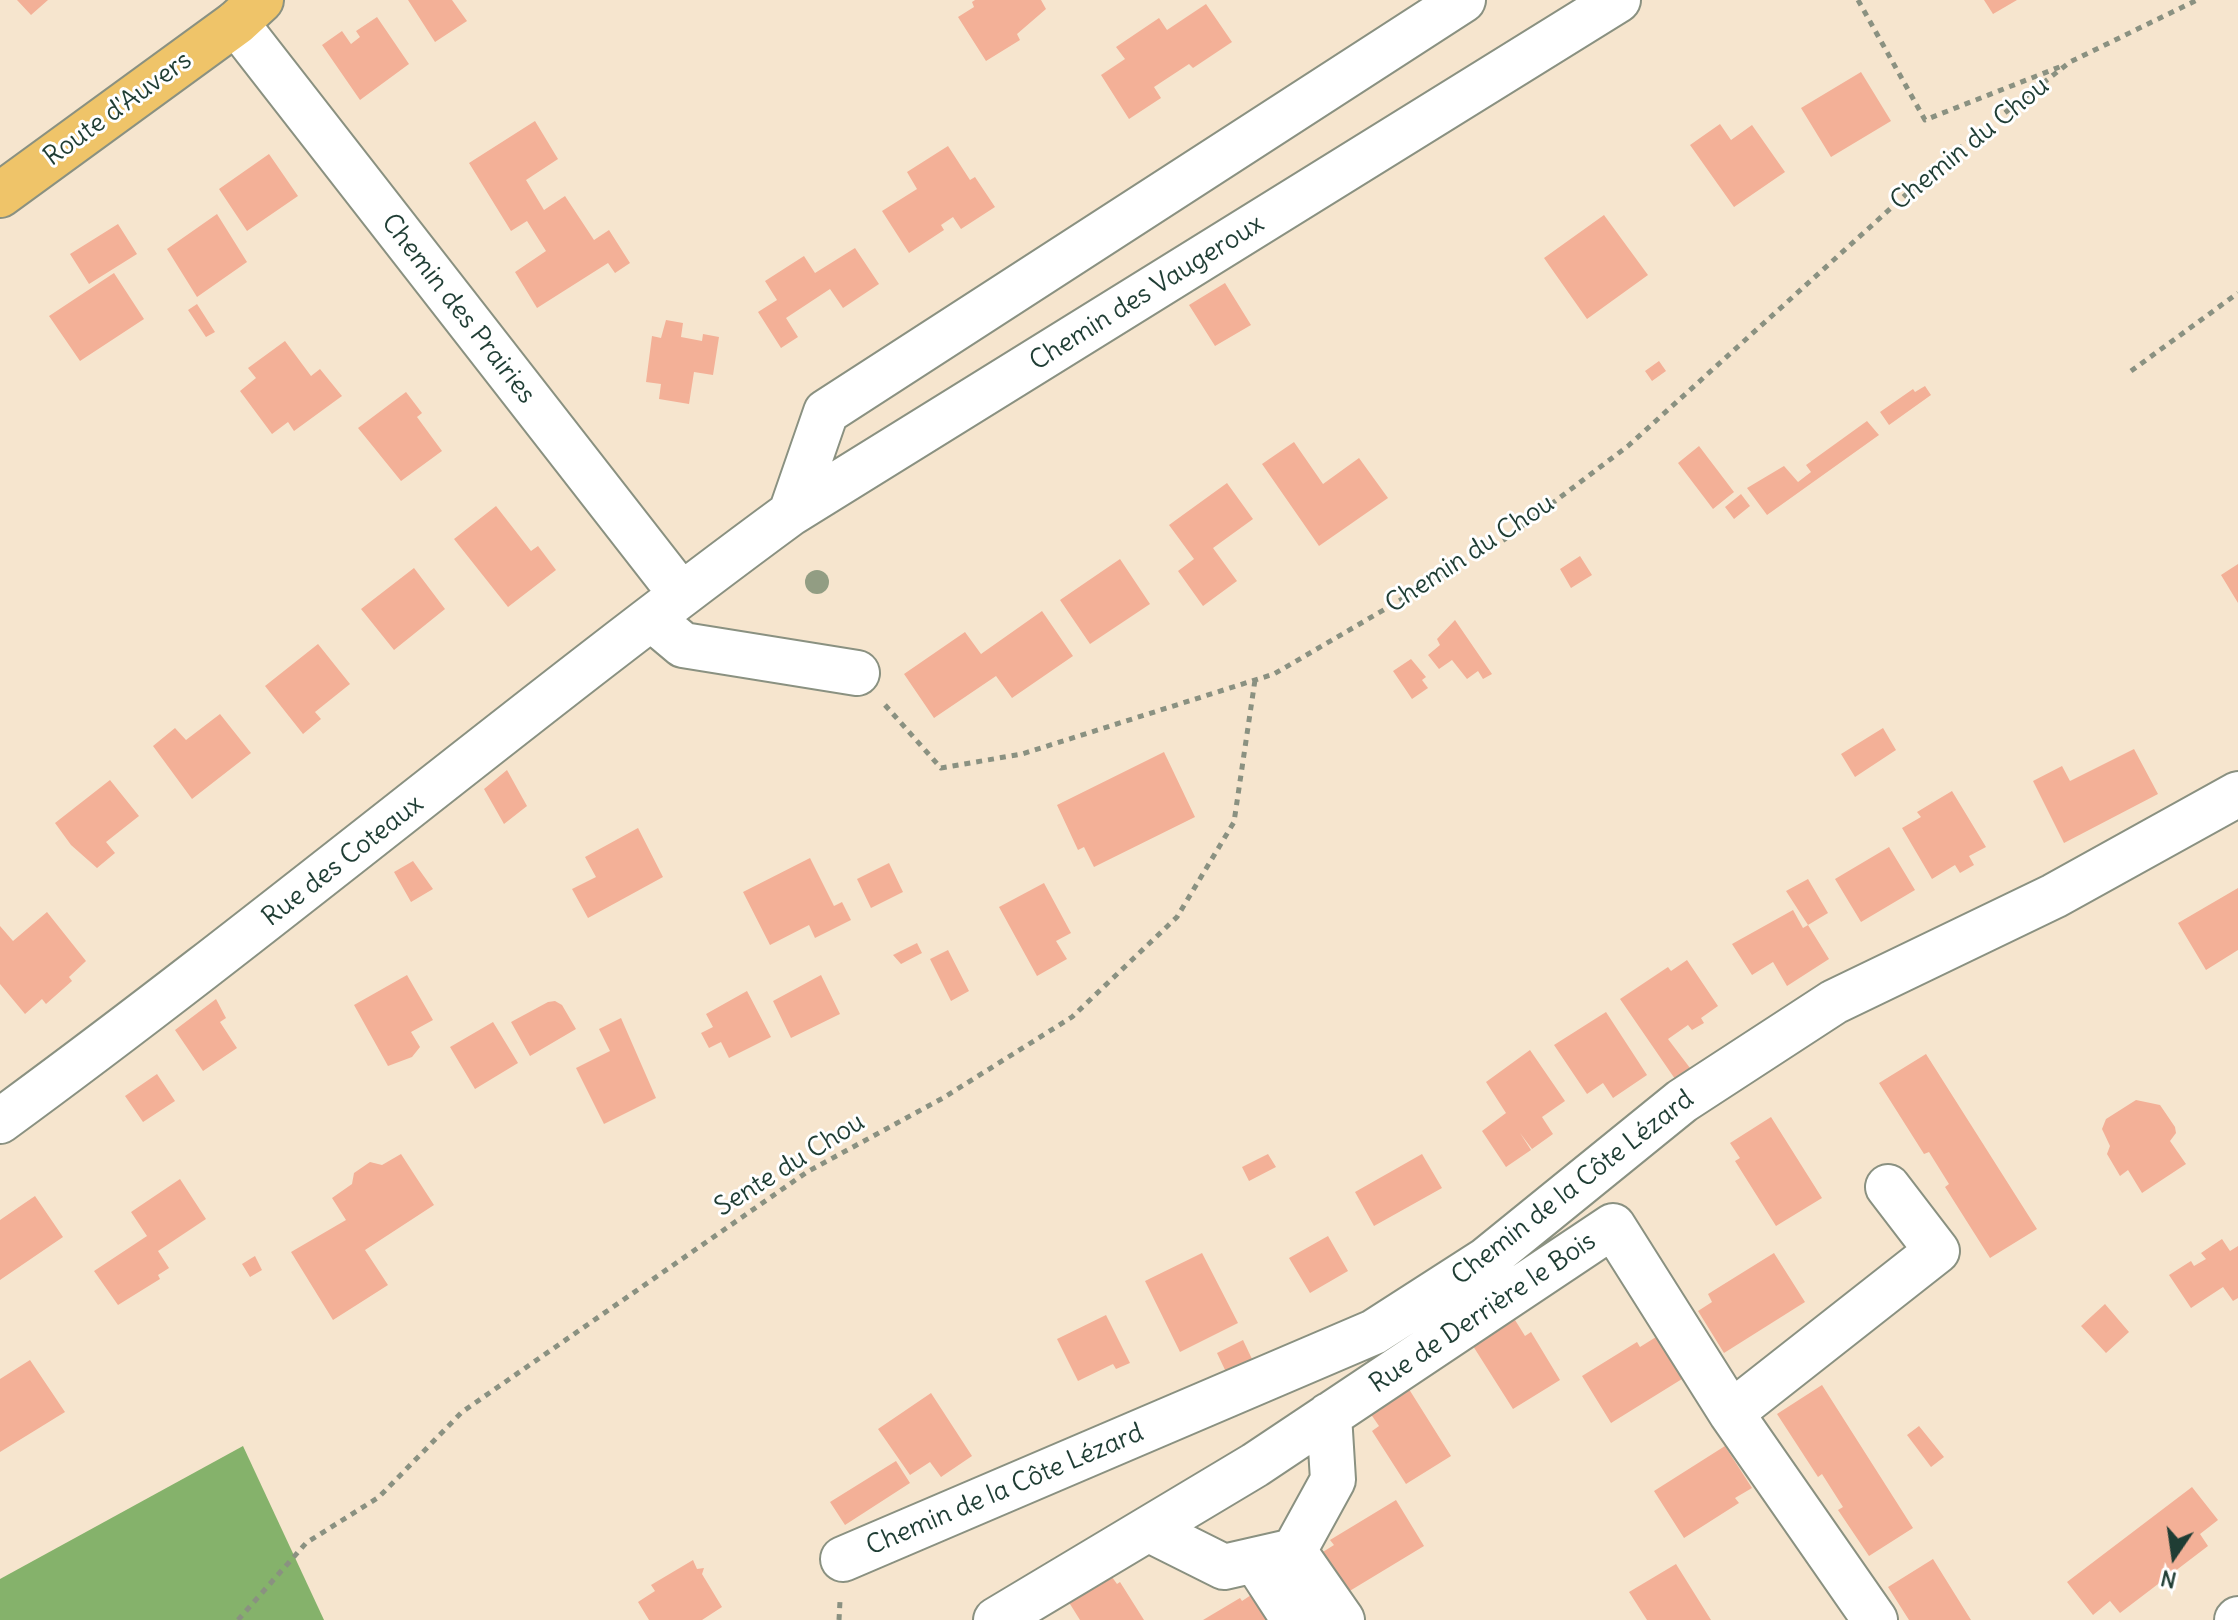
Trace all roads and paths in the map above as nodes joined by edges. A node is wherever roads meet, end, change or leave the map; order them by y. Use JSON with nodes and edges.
{"nodes":[{"id":1,"x":1463,"y":0,"type":"edge"},
{"id":2,"x":1618,"y":0,"type":"edge"},
{"id":3,"x":1858,"y":0,"type":"edge"},
{"id":4,"x":2197,"y":0,"type":"edge"},
{"id":5,"x":248,"y":12,"type":"edge"},
{"id":6,"x":2070,"y":62,"type":"junction"},
{"id":7,"x":0,"y":195,"type":"edge"},
{"id":8,"x":2238,"y":293,"type":"edge"},
{"id":9,"x":2131,"y":371,"type":"dead end"},
{"id":10,"x":791,"y":513,"type":"junction"},
{"id":11,"x":667,"y":606,"type":"junction"},
{"id":12,"x":857,"y":673,"type":"joint"},
{"id":13,"x":1255,"y":680,"type":"junction"},
{"id":14,"x":2238,"y":794,"type":"edge"},
{"id":15,"x":0,"y":1121,"type":"edge"},
{"id":16,"x":1888,"y":1187,"type":"dead end"},
{"id":17,"x":1731,"y":1413,"type":"junction"},
{"id":18,"x":1329,"y":1415,"type":"junction"},
{"id":19,"x":1148,"y":1529,"type":"junction"},
{"id":20,"x":1274,"y":1556,"type":"junction"},
{"id":21,"x":843,"y":1559,"type":"dead end"},
{"id":22,"x":238,"y":1620,"type":"edge"},
{"id":23,"x":996,"y":1620,"type":"edge"},
{"id":24,"x":1294,"y":1620,"type":"edge"},
{"id":25,"x":1342,"y":1620,"type":"edge"},
{"id":26,"x":1875,"y":1620,"type":"edge"}],
"edges":[{"from":1,"to":10,"type":"street"},
{"from":2,"to":10,"type":"street","name":"Chemin des Vaugeroux"},
{"from":3,"to":6,"type":"path"},
{"from":4,"to":6,"type":"path","name":"Chemin du Chou"},
{"from":5,"to":7,"type":"main road","name":"Route d'Auvers"},
{"from":5,"to":11,"type":"street","name":"Chemin des Prairies"},
{"from":6,"to":13,"type":"path","name":"Chemin du Chou"},
{"from":8,"to":9,"type":"path"},
{"from":10,"to":11,"type":"street","name":"Chemin des Vaugeroux"},
{"from":11,"to":12,"type":"street"},
{"from":11,"to":15,"type":"street","name":"Rue des Coteaux"},
{"from":12,"to":13,"type":"path","name":"Chemin du Chou"},
{"from":13,"to":22,"type":"path","name":"Sente du Chou"},
{"from":14,"to":21,"type":"street","name":"Chemin de la Côte Lézard"},
{"from":16,"to":17,"type":"street"},
{"from":17,"to":18,"type":"street","name":"Rue de Derrière le Bois"},
{"from":17,"to":26,"type":"street","name":"Rue de Derrière le Bois"},
{"from":18,"to":19,"type":"street","name":"Rue de Derrière le Bois"},
{"from":18,"to":20,"type":"street"},
{"from":19,"to":20,"type":"street"},
{"from":19,"to":23,"type":"street","name":"Rue de Derrière le Bois"},
{"from":20,"to":24,"type":"street"},
{"from":20,"to":25,"type":"street"}]}
